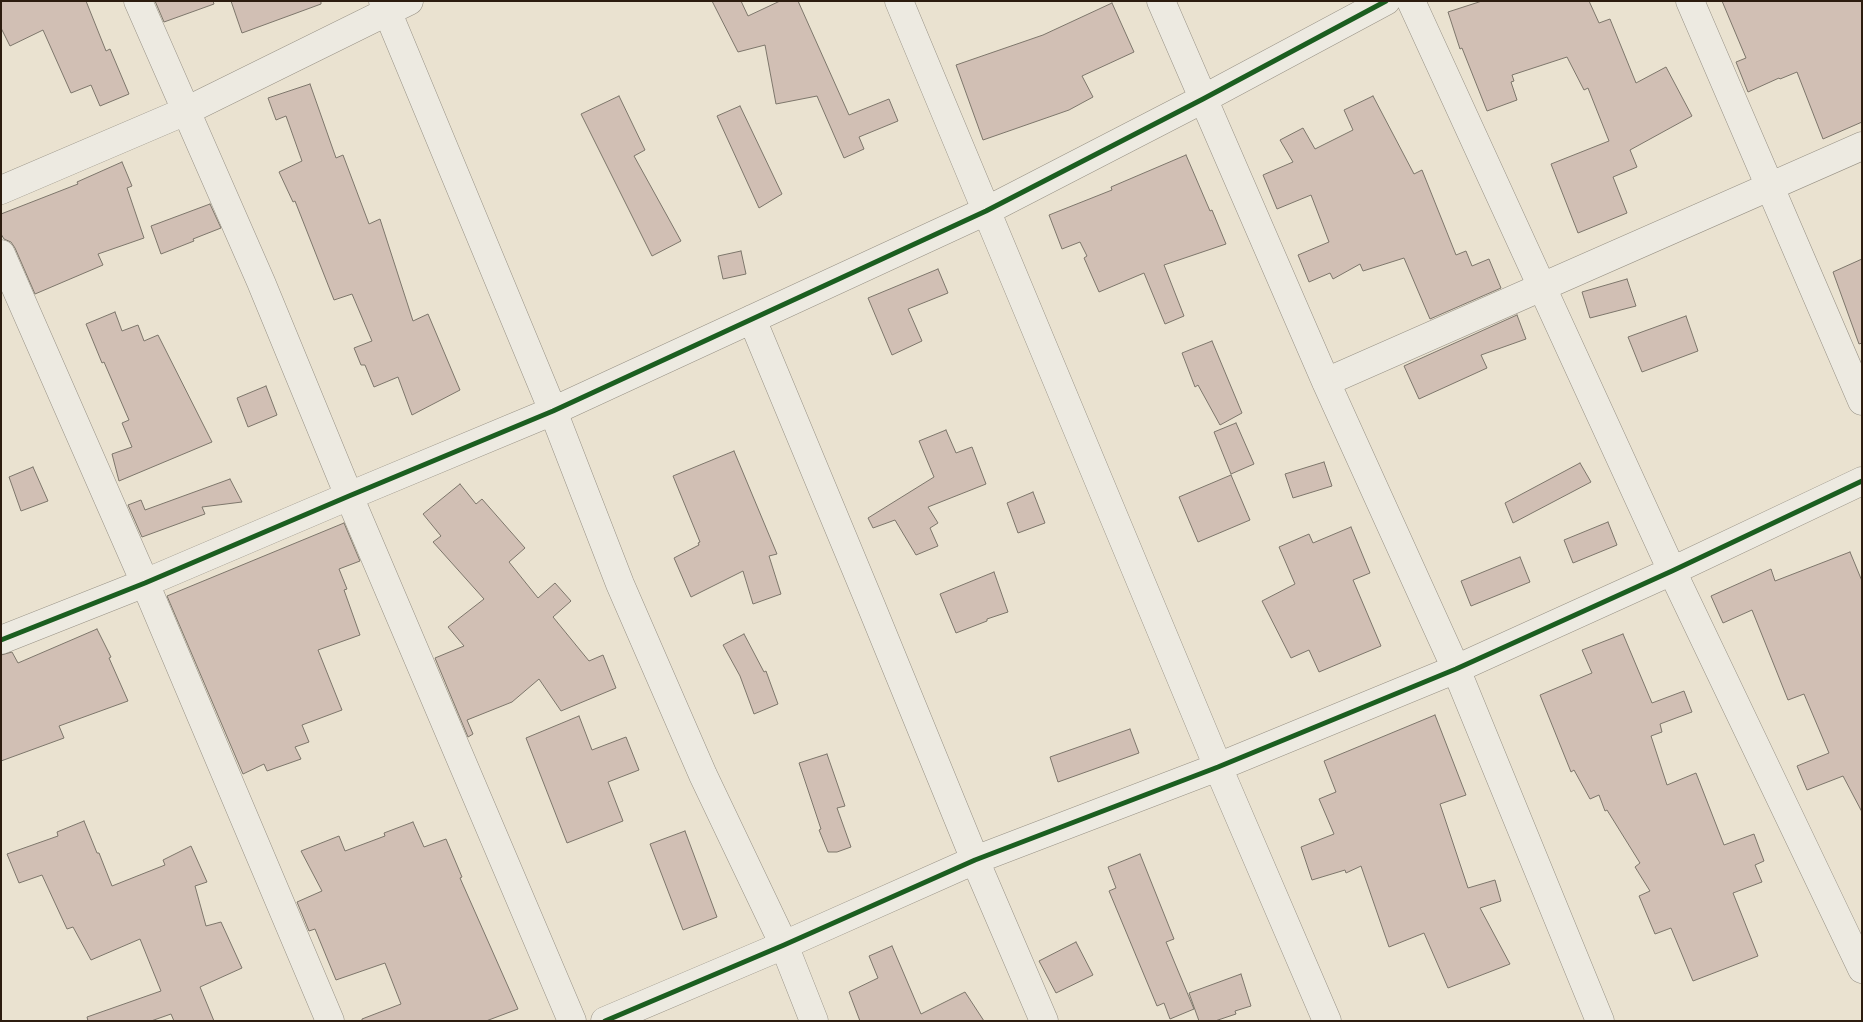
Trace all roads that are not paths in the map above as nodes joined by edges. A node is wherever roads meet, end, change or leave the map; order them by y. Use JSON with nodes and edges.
{"nodes":[{"id":1,"x":138,"y":1,"type":"edge"},
{"id":2,"x":899,"y":1,"type":"edge"},
{"id":3,"x":1161,"y":1,"type":"edge"},
{"id":4,"x":1386,"y":1,"type":"edge"},
{"id":5,"x":1411,"y":1,"type":"edge"},
{"id":6,"x":1690,"y":1,"type":"edge"},
{"id":7,"x":393,"y":4,"type":"edge"},
{"id":8,"x":1203,"y":99,"type":"junction"},
{"id":9,"x":186,"y":111,"type":"junction"},
{"id":10,"x":1862,"y":146,"type":"edge"},
{"id":11,"x":1770,"y":186,"type":"junction"},
{"id":12,"x":1,"y":190,"type":"edge"},
{"id":13,"x":986,"y":211,"type":"junction"},
{"id":14,"x":1,"y":254,"type":"edge"},
{"id":15,"x":1543,"y":287,"type":"junction"},
{"id":16,"x":752,"y":319,"type":"junction"},
{"id":17,"x":1326,"y":382,"type":"junction"},
{"id":18,"x":1862,"y":401,"type":"edge"},
{"id":19,"x":553,"y":411,"type":"junction"},
{"id":20,"x":1862,"y":481,"type":"edge"},
{"id":21,"x":349,"y":496,"type":"junction"},
{"id":22,"x":1672,"y":570,"type":"junction"},
{"id":23,"x":145,"y":584,"type":"junction"},
{"id":24,"x":1,"y":640,"type":"edge"},
{"id":25,"x":1456,"y":669,"type":"junction"},
{"id":26,"x":1218,"y":768,"type":"junction"},
{"id":27,"x":974,"y":860,"type":"junction"},
{"id":28,"x":784,"y":945,"type":"junction"},
{"id":29,"x":1860,"y":962,"type":"edge"},
{"id":30,"x":330,"y":1021,"type":"edge"},
{"id":31,"x":572,"y":1021,"type":"edge"},
{"id":32,"x":605,"y":1021,"type":"edge"},
{"id":33,"x":814,"y":1021,"type":"edge"},
{"id":34,"x":1044,"y":1021,"type":"edge"},
{"id":35,"x":1327,"y":1021,"type":"edge"},
{"id":36,"x":1600,"y":1021,"type":"edge"}],
"edges":[{"from":1,"to":9,"type":"street"},
{"from":2,"to":13,"type":"street"},
{"from":3,"to":8,"type":"street"},
{"from":4,"to":8,"type":"street"},
{"from":5,"to":15,"type":"street"},
{"from":6,"to":11,"type":"street"},
{"from":7,"to":9,"type":"street"},
{"from":7,"to":19,"type":"street"},
{"from":8,"to":13,"type":"street"},
{"from":8,"to":17,"type":"street"},
{"from":9,"to":12,"type":"street"},
{"from":9,"to":21,"type":"street"},
{"from":10,"to":11,"type":"street"},
{"from":11,"to":15,"type":"street"},
{"from":11,"to":18,"type":"street"},
{"from":13,"to":16,"type":"street"},
{"from":13,"to":26,"type":"street"},
{"from":14,"to":23,"type":"street"},
{"from":15,"to":17,"type":"street"},
{"from":15,"to":22,"type":"street"},
{"from":16,"to":19,"type":"street"},
{"from":16,"to":27,"type":"street"},
{"from":17,"to":25,"type":"street"},
{"from":19,"to":21,"type":"street"},
{"from":19,"to":28,"type":"street"},
{"from":20,"to":22,"type":"street"},
{"from":21,"to":23,"type":"street"},
{"from":21,"to":31,"type":"street"},
{"from":22,"to":25,"type":"street"},
{"from":22,"to":29,"type":"street"},
{"from":23,"to":24,"type":"street"},
{"from":23,"to":30,"type":"street"},
{"from":25,"to":26,"type":"street"},
{"from":25,"to":36,"type":"street"},
{"from":26,"to":27,"type":"street"},
{"from":26,"to":35,"type":"street"},
{"from":27,"to":28,"type":"street"},
{"from":27,"to":34,"type":"street"},
{"from":28,"to":32,"type":"street"},
{"from":28,"to":33,"type":"street"}]}
